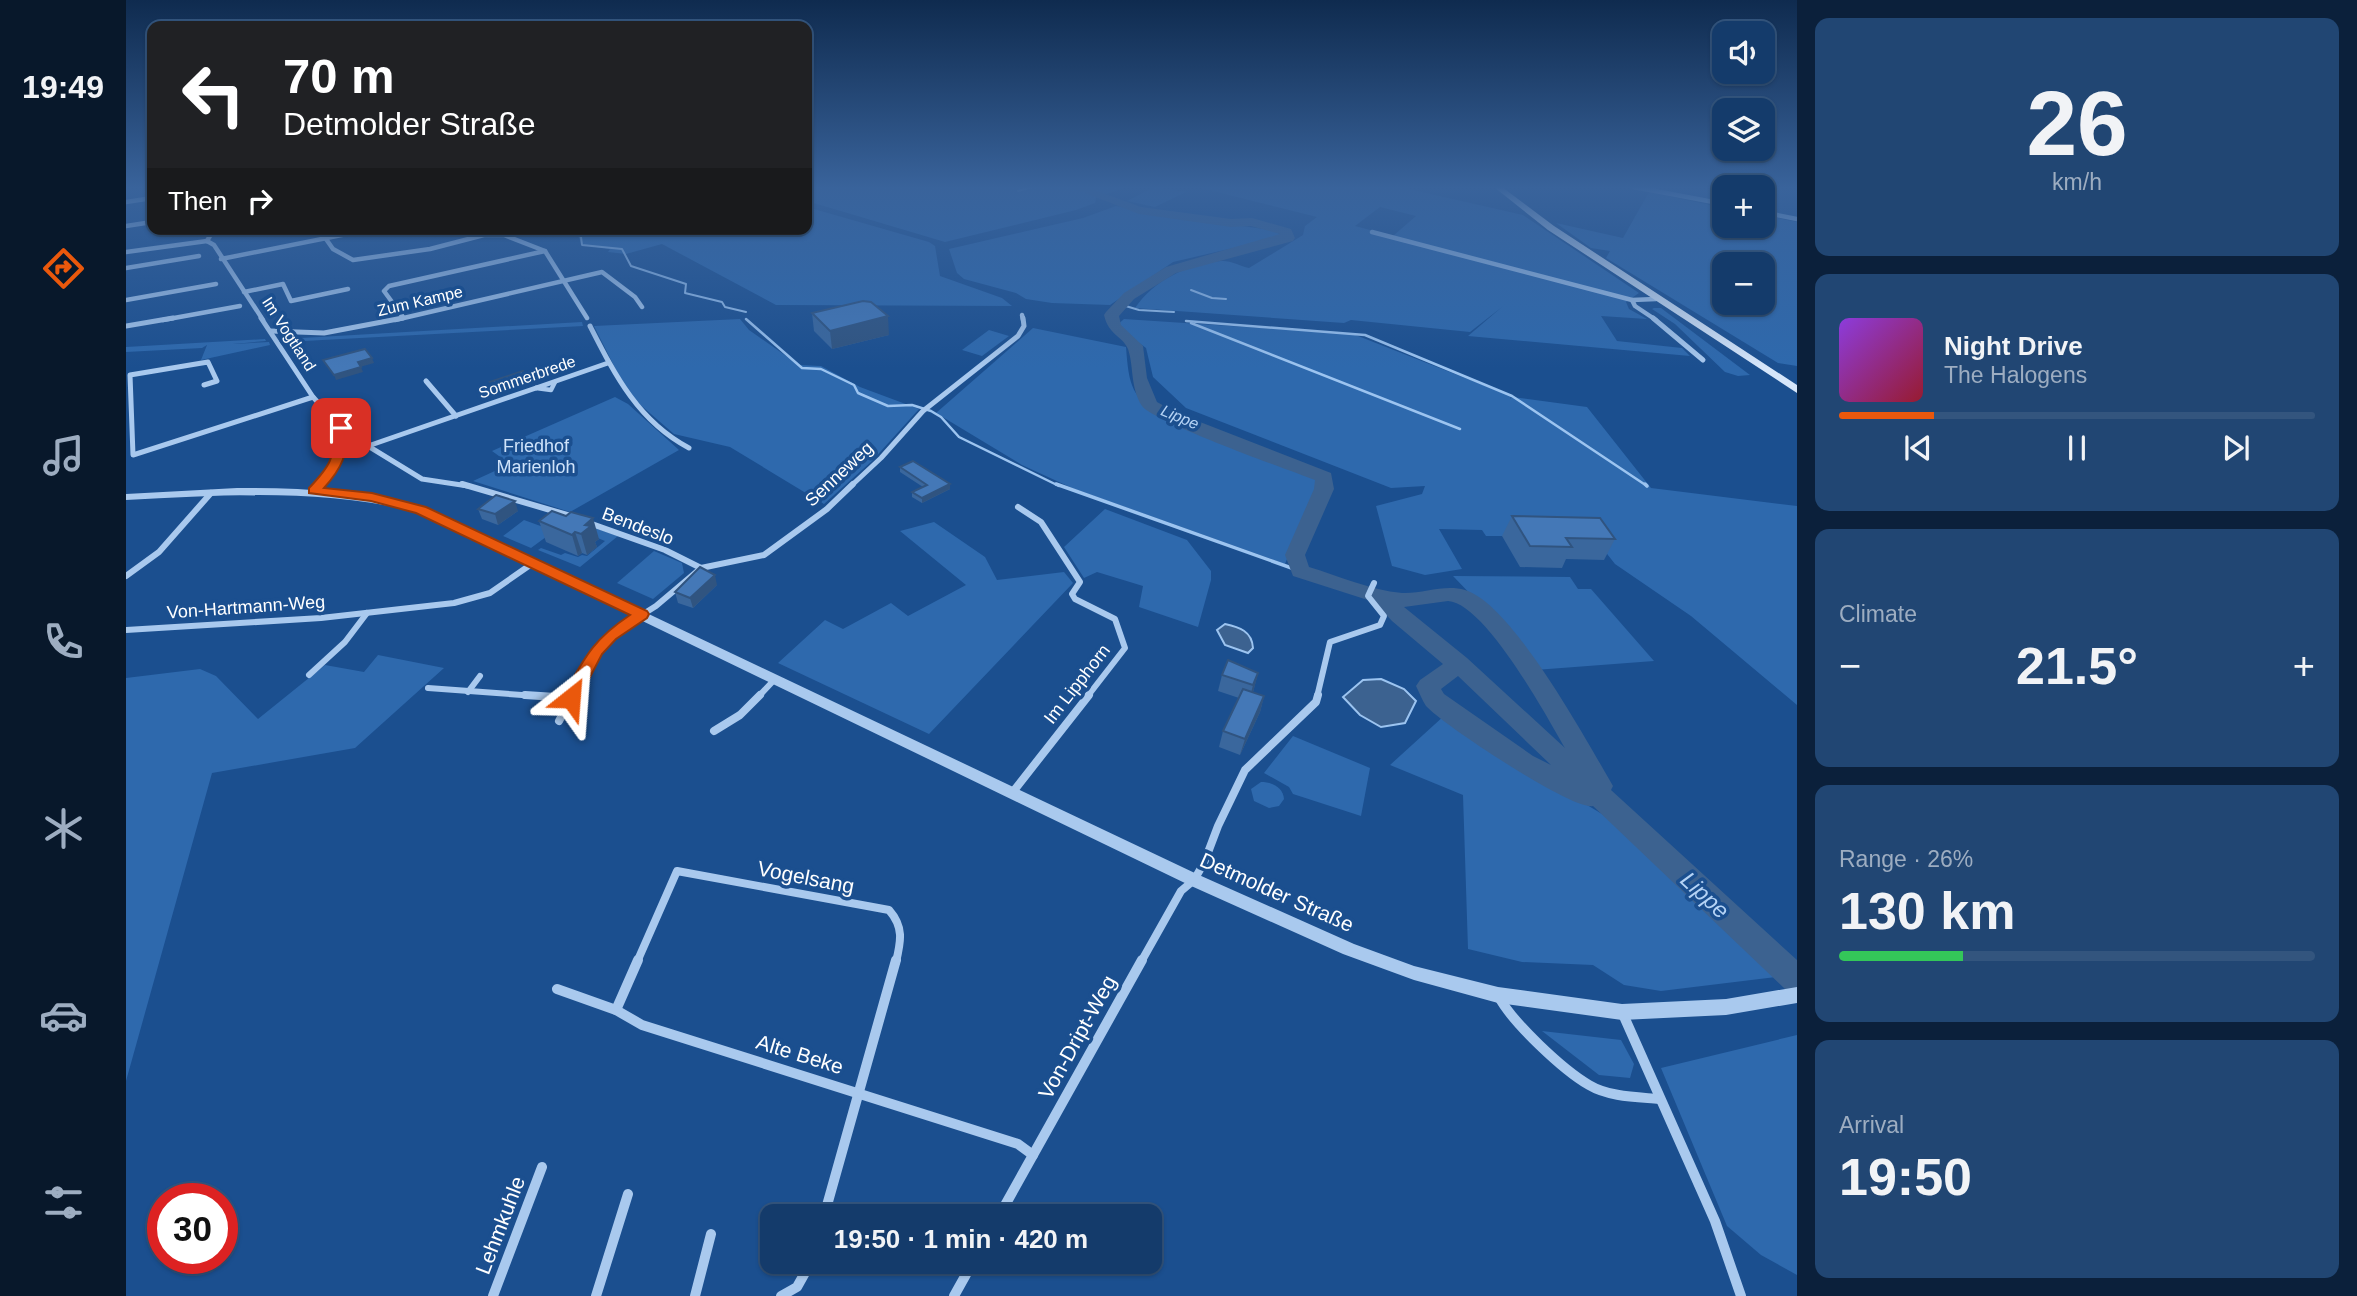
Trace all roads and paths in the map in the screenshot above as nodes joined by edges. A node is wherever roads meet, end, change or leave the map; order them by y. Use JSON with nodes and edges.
{"nodes":[{"id":1,"x":159,"y":247,"type":"edge"},
{"id":2,"x":215,"y":247,"type":"edge"},
{"id":3,"x":278,"y":247,"type":"edge"},
{"id":4,"x":333,"y":247,"type":"edge"},
{"id":5,"x":437,"y":247,"type":"edge"},
{"id":6,"x":537,"y":247,"type":"edge"},
{"id":7,"x":1431,"y":247,"type":"edge"},
{"id":8,"x":1580,"y":247,"type":"edge"},
{"id":9,"x":545,"y":251,"type":"junction"},
{"id":10,"x":126,"y":252,"type":"edge"},
{"id":11,"x":198,"y":256,"type":"dead end"},
{"id":12,"x":221,"y":258,"type":"junction"},
{"id":13,"x":126,"y":268,"type":"edge"},
{"id":14,"x":565,"y":280,"type":"junction"},
{"id":15,"x":215,"y":284,"type":"dead end"},
{"id":16,"x":348,"y":289,"type":"dead end"},
{"id":17,"x":244,"y":292,"type":"junction"},
{"id":18,"x":1656,"y":299,"type":"junction"},
{"id":19,"x":126,"y":300,"type":"edge"},
{"id":20,"x":1632,"y":300,"type":"junction"},
{"id":21,"x":240,"y":306,"type":"dead end"},
{"id":22,"x":642,"y":307,"type":"dead end"},
{"id":23,"x":1022,"y":315,"type":"dead end"},
{"id":24,"x":402,"y":317,"type":"junction"},
{"id":25,"x":587,"y":318,"type":"dead end"},
{"id":26,"x":126,"y":326,"type":"edge"},
{"id":27,"x":590,"y":326,"type":"dead end"},
{"id":28,"x":271,"y":331,"type":"junction"},
{"id":29,"x":1703,"y":360,"type":"dead end"},
{"id":30,"x":608,"y":363,"type":"junction"},
{"id":31,"x":426,"y":381,"type":"dead end"},
{"id":32,"x":204,"y":385,"type":"dead end"},
{"id":33,"x":536,"y":388,"type":"joint"},
{"id":34,"x":1797,"y":390,"type":"edge"},
{"id":35,"x":313,"y":397,"type":"junction"},
{"id":36,"x":456,"y":416,"type":"junction"},
{"id":37,"x":368,"y":446,"type":"junction"},
{"id":38,"x":689,"y":448,"type":"dead end"},
{"id":39,"x":341,"y":449,"type":"junction"},
{"id":40,"x":314,"y":490,"type":"junction"},
{"id":41,"x":211,"y":493,"type":"junction"},
{"id":42,"x":126,"y":497,"type":"edge"},
{"id":43,"x":1018,"y":507,"type":"dead end"},
{"id":44,"x":533,"y":563,"type":"junction"},
{"id":45,"x":701,"y":568,"type":"junction"},
{"id":46,"x":126,"y":576,"type":"edge"},
{"id":47,"x":1373,"y":585,"type":"dead end"},
{"id":48,"x":367,"y":613,"type":"junction"},
{"id":49,"x":641,"y":614,"type":"junction"},
{"id":50,"x":126,"y":630,"type":"edge"},
{"id":51,"x":309,"y":676,"type":"dead end"},
{"id":52,"x":480,"y":676,"type":"dead end"},
{"id":53,"x":775,"y":679,"type":"junction"},
{"id":54,"x":428,"y":688,"type":"dead end"},
{"id":55,"x":468,"y":692,"type":"junction"},
{"id":56,"x":571,"y":698,"type":"junction"},
{"id":57,"x":559,"y":722,"type":"dead end"},
{"id":58,"x":714,"y":731,"type":"dead end"},
{"id":59,"x":1012,"y":794,"type":"junction"},
{"id":60,"x":1194,"y":880,"type":"junction"},
{"id":61,"x":557,"y":989,"type":"dead end"},
{"id":62,"x":1498,"y":995,"type":"junction"},
{"id":63,"x":1797,"y":995,"type":"edge"},
{"id":64,"x":616,"y":1010,"type":"junction"},
{"id":65,"x":1622,"y":1012,"type":"junction"},
{"id":66,"x":859,"y":1092,"type":"junction"},
{"id":67,"x":1659,"y":1099,"type":"junction"},
{"id":68,"x":1033,"y":1155,"type":"junction"},
{"id":69,"x":542,"y":1167,"type":"dead end"},
{"id":70,"x":628,"y":1194,"type":"dead end"},
{"id":71,"x":827,"y":1204,"type":"edge"},
{"id":72,"x":1006,"y":1204,"type":"edge"},
{"id":73,"x":711,"y":1234,"type":"dead end"},
{"id":74,"x":804,"y":1274,"type":"edge"},
{"id":75,"x":966,"y":1274,"type":"edge"},
{"id":76,"x":494,"y":1296,"type":"edge"},
{"id":77,"x":596,"y":1296,"type":"edge"},
{"id":78,"x":695,"y":1296,"type":"edge"},
{"id":79,"x":781,"y":1296,"type":"edge"},
{"id":80,"x":954,"y":1296,"type":"edge"},
{"id":81,"x":1741,"y":1296,"type":"edge"}],
"edges":[{"from":1,"to":10,"type":"street"},
{"from":2,"to":12,"type":"street","name":"Im Vogtland"},
{"from":3,"to":12,"type":"street"},
{"from":4,"to":5,"type":"street"},
{"from":6,"to":9,"type":"street"},
{"from":7,"to":20,"type":"street"},
{"from":8,"to":18,"type":"main road"},
{"from":9,"to":14,"type":"street"},
{"from":9,"to":24,"type":"street"},
{"from":11,"to":13,"type":"street"},
{"from":12,"to":17,"type":"street","name":"Im Vogtland"},
{"from":14,"to":22,"type":"street","name":"Zum Kampe"},
{"from":14,"to":24,"type":"street","name":"Zum Kampe"},
{"from":14,"to":25,"type":"street"},
{"from":15,"to":19,"type":"street"},
{"from":16,"to":17,"type":"street"},
{"from":17,"to":28,"type":"street","name":"Im Vogtland"},
{"from":18,"to":20,"type":"street"},
{"from":18,"to":34,"type":"main road"},
{"from":20,"to":29,"type":"street"},
{"from":21,"to":26,"type":"street"},
{"from":23,"to":45,"type":"street","name":"Senneweg"},
{"from":24,"to":28,"type":"street","name":"Zum Kampe"},
{"from":27,"to":30,"type":"street"},
{"from":28,"to":35,"type":"street","name":"Im Vogtland"},
{"from":30,"to":33,"type":"street","name":"Sommerbrede"},
{"from":30,"to":38,"type":"street"},
{"from":31,"to":36,"type":"street"},
{"from":32,"to":35,"type":"street"},
{"from":33,"to":36,"type":"street","name":"Sommerbrede"},
{"from":35,"to":39,"type":"street","name":"Im Vogtland"},
{"from":36,"to":37,"type":"street","name":"Sommerbrede"},
{"from":37,"to":39,"type":"street","name":"Sommerbrede"},
{"from":37,"to":45,"type":"street","name":"Bendeslo"},
{"from":39,"to":40,"type":"street"},
{"from":40,"to":41,"type":"street","name":"Detmolder Straße"},
{"from":40,"to":44,"type":"street","name":"Detmolder Straße"},
{"from":41,"to":42,"type":"street","name":"Detmolder Straße"},
{"from":41,"to":46,"type":"street"},
{"from":43,"to":59,"type":"street","name":"Im Lipphorn"},
{"from":44,"to":48,"type":"street","name":"Von-Hartmann-Weg"},
{"from":44,"to":49,"type":"street","name":"Detmolder Straße"},
{"from":45,"to":49,"type":"street","name":"Senneweg"},
{"from":47,"to":60,"type":"street"},
{"from":48,"to":50,"type":"street","name":"Von-Hartmann-Weg"},
{"from":48,"to":51,"type":"street"},
{"from":49,"to":53,"type":"street","name":"Detmolder Straße"},
{"from":49,"to":56,"type":"street"},
{"from":52,"to":55,"type":"street"},
{"from":53,"to":58,"type":"street"},
{"from":53,"to":59,"type":"street","name":"Detmolder Straße"},
{"from":54,"to":55,"type":"street"},
{"from":55,"to":56,"type":"street"},
{"from":56,"to":57,"type":"street"},
{"from":59,"to":60,"type":"street","name":"Detmolder Straße"},
{"from":60,"to":62,"type":"street","name":"Detmolder Straße"},
{"from":60,"to":68,"type":"street","name":"Von-Dript-Weg"},
{"from":61,"to":64,"type":"street","name":"Alte Beke"},
{"from":62,"to":65,"type":"street","name":"Detmolder Straße"},
{"from":62,"to":67,"type":"street"},
{"from":63,"to":65,"type":"street","name":"Detmolder Straße"},
{"from":64,"to":66,"type":"street","name":"Alte Beke"},
{"from":64,"to":66,"type":"street","name":"Vogelsang"},
{"from":65,"to":67,"type":"street"},
{"from":66,"to":68,"type":"street","name":"Alte Beke"},
{"from":66,"to":71,"type":"street"},
{"from":67,"to":81,"type":"street"},
{"from":68,"to":72,"type":"street","name":"Von-Dript-Weg"},
{"from":69,"to":76,"type":"street","name":"Lehmkuhle"},
{"from":70,"to":77,"type":"street"},
{"from":73,"to":78,"type":"street"},
{"from":74,"to":79,"type":"street"},
{"from":75,"to":80,"type":"street"}]}
